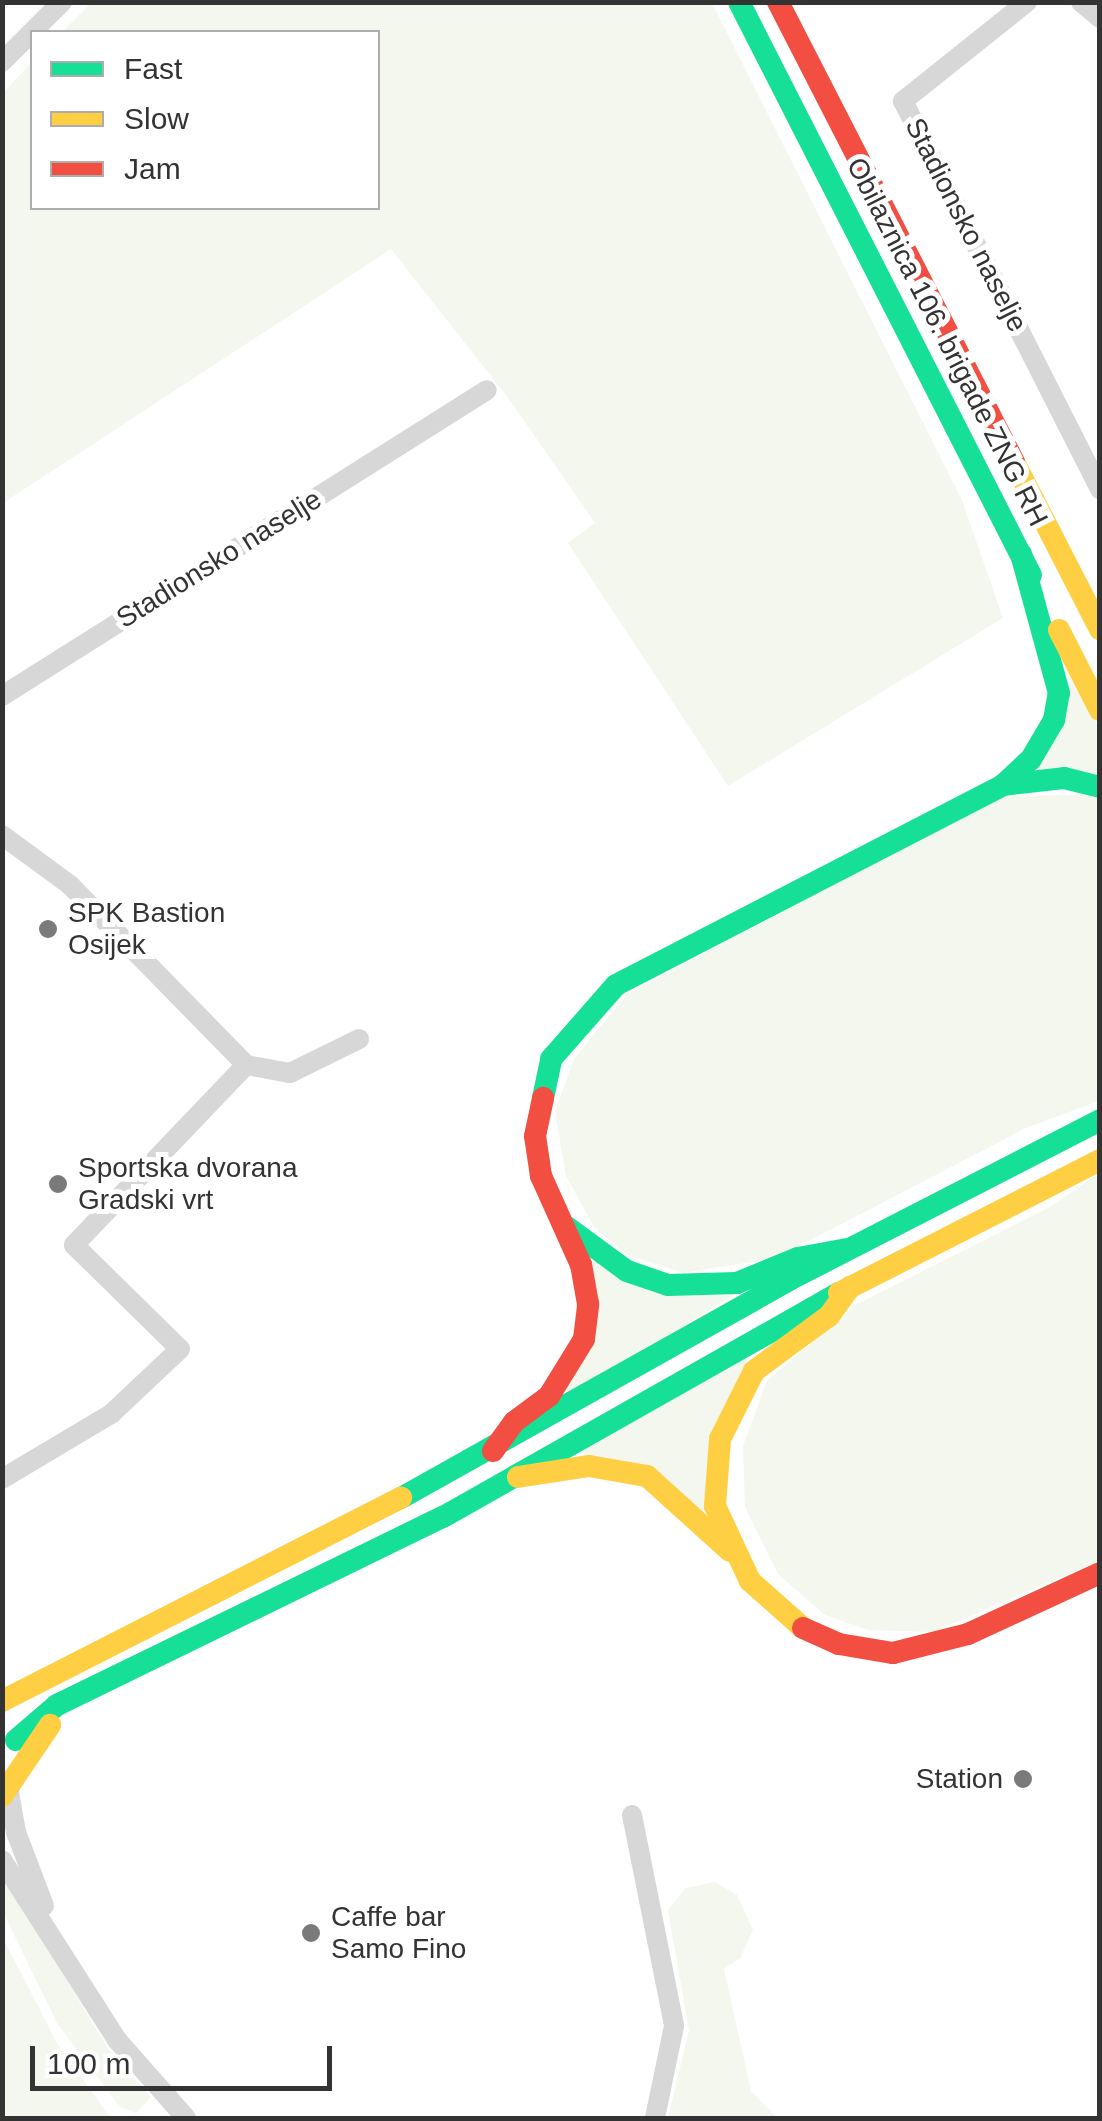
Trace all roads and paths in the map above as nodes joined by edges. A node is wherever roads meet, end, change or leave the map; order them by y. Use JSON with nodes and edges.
{"nodes":[{"id":1,"x":62,"y":2,"type":"edge"},
{"id":2,"x":739,"y":2,"type":"edge"},
{"id":3,"x":778,"y":2,"type":"edge"},
{"id":4,"x":1027,"y":2,"type":"edge"},
{"id":5,"x":1081,"y":2,"type":"edge"},
{"id":6,"x":1100,"y":18,"type":"edge"},
{"id":7,"x":34,"y":30,"type":"edge"},
{"id":8,"x":30,"y":34,"type":"edge"},
{"id":9,"x":2,"y":62,"type":"edge"},
{"id":10,"x":487,"y":390,"type":"dead end"},
{"id":11,"x":1100,"y":490,"type":"edge"},
{"id":12,"x":1051,"y":534,"type":"junction"},
{"id":13,"x":1021,"y":554,"type":"junction"},
{"id":14,"x":1100,"y":593,"type":"edge"},
{"id":15,"x":1100,"y":629,"type":"edge"},
{"id":16,"x":2,"y":696,"type":"edge"},
{"id":17,"x":1100,"y":710,"type":"edge"},
{"id":18,"x":1003,"y":785,"type":"junction"},
{"id":19,"x":1100,"y":788,"type":"edge"},
{"id":20,"x":2,"y":835,"type":"edge"},
{"id":21,"x":359,"y":1039,"type":"dead end"},
{"id":22,"x":246,"y":1066,"type":"junction"},
{"id":23,"x":1100,"y":1120,"type":"edge"},
{"id":24,"x":1100,"y":1160,"type":"edge"},
{"id":25,"x":563,"y":1223,"type":"junction"},
{"id":26,"x":847,"y":1249,"type":"junction"},
{"id":27,"x":850,"y":1287,"type":"junction"},
{"id":28,"x":493,"y":1451,"type":"junction"},
{"id":29,"x":40,"y":1454,"type":"junction"},
{"id":30,"x":2,"y":1465,"type":"edge"},
{"id":31,"x":518,"y":1477,"type":"junction"},
{"id":32,"x":2,"y":1479,"type":"edge"},
{"id":33,"x":734,"y":1555,"type":"junction"},
{"id":34,"x":1100,"y":1573,"type":"edge"},
{"id":35,"x":3,"y":1695,"type":"edge"},
{"id":36,"x":82,"y":1697,"type":"junction"},
{"id":37,"x":16,"y":1740,"type":"junction"},
{"id":38,"x":5,"y":1781,"type":"edge"},
{"id":39,"x":632,"y":1815,"type":"dead end"},
{"id":40,"x":2,"y":1860,"type":"edge"},
{"id":41,"x":62,"y":1950,"type":"junction"},
{"id":42,"x":186,"y":2118,"type":"edge"},
{"id":43,"x":655,"y":2118,"type":"edge"}],
"edges":[{"from":1,"to":7,"type":"street"},
{"from":2,"to":13,"type":"main road","name":"Obilaznica 106. brigade ZNG RH"},
{"from":3,"to":12,"type":"main road","name":"Obilaznica 106. brigade ZNG RH"},
{"from":4,"to":11,"type":"street","name":"Stadionsko naselje"},
{"from":5,"to":6,"type":"street"},
{"from":8,"to":9,"type":"street"},
{"from":10,"to":16,"type":"street","name":"Stadionsko naselje"},
{"from":12,"to":14,"type":"main road"},
{"from":12,"to":15,"type":"main road","name":"Obilaznica 106. brigade ZNG RH"},
{"from":13,"to":17,"type":"main road","name":"Obilaznica 106. brigade ZNG RH"},
{"from":13,"to":18,"type":"main road"},
{"from":18,"to":19,"type":"main road"},
{"from":18,"to":25,"type":"main road"},
{"from":20,"to":22,"type":"street"},
{"from":21,"to":22,"type":"street"},
{"from":22,"to":29,"type":"street"},
{"from":23,"to":26,"type":"main road"},
{"from":24,"to":27,"type":"main road"},
{"from":25,"to":26,"type":"main road"},
{"from":25,"to":28,"type":"main road"},
{"from":26,"to":28,"type":"main road"},
{"from":27,"to":31,"type":"main road"},
{"from":27,"to":33,"type":"main road"},
{"from":28,"to":35,"type":"main road"},
{"from":29,"to":30,"type":"street"},
{"from":29,"to":32,"type":"street"},
{"from":31,"to":33,"type":"main road"},
{"from":31,"to":36,"type":"main road"},
{"from":33,"to":34,"type":"main road"},
{"from":35,"to":37,"type":"main road"},
{"from":36,"to":37,"type":"main road"},
{"from":36,"to":38,"type":"main road"},
{"from":37,"to":38,"type":"main road"},
{"from":38,"to":41,"type":"street"},
{"from":39,"to":43,"type":"street"},
{"from":40,"to":41,"type":"street"},
{"from":41,"to":42,"type":"street"}]}
